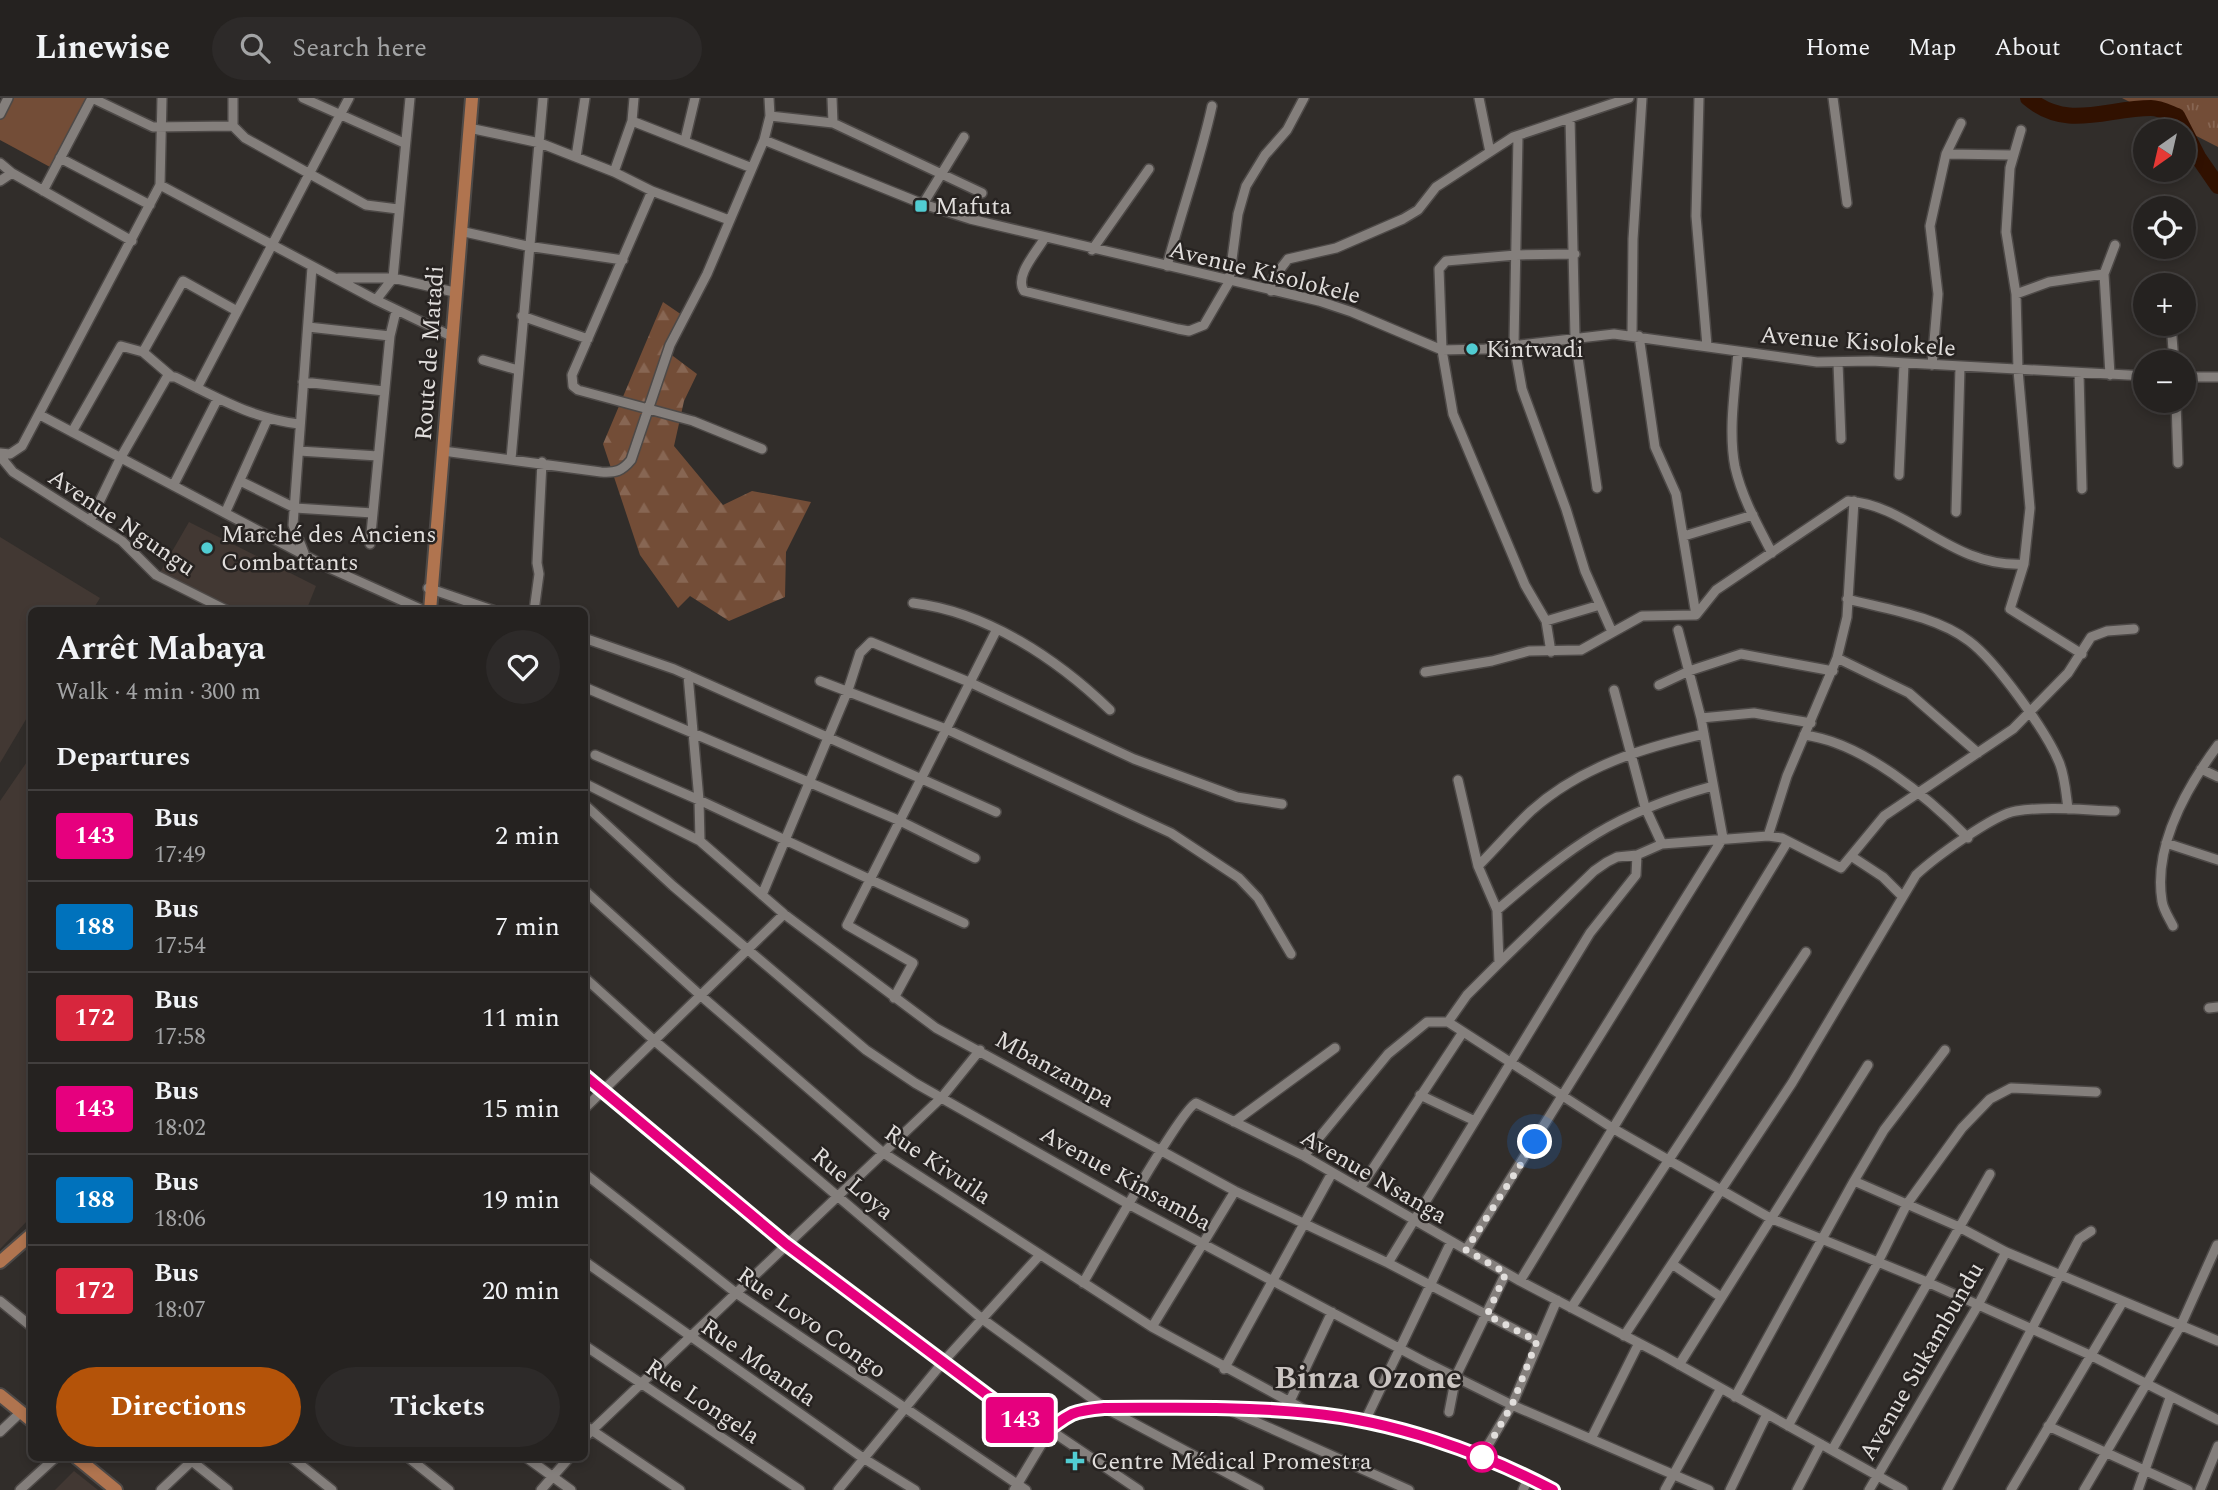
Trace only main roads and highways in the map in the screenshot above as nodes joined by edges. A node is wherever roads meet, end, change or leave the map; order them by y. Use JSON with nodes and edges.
{"nodes":[{"id":1,"x":472,"y":98,"type":"edge"},
{"id":2,"x":428,"y":607,"type":"edge"},
{"id":3,"x":28,"y":1239,"type":"edge"},
{"id":4,"x":0,"y":1262,"type":"edge"},
{"id":5,"x":0,"y":1395,"type":"edge"},
{"id":6,"x":26,"y":1417,"type":"edge"},
{"id":7,"x":82,"y":1461,"type":"edge"},
{"id":8,"x":116,"y":1490,"type":"edge"}],
"edges":[{"from":1,"to":2,"type":"main road","name":"Route de Matadi"},
{"from":3,"to":4,"type":"main road"},
{"from":5,"to":6,"type":"main road"},
{"from":7,"to":8,"type":"main road"}]}
